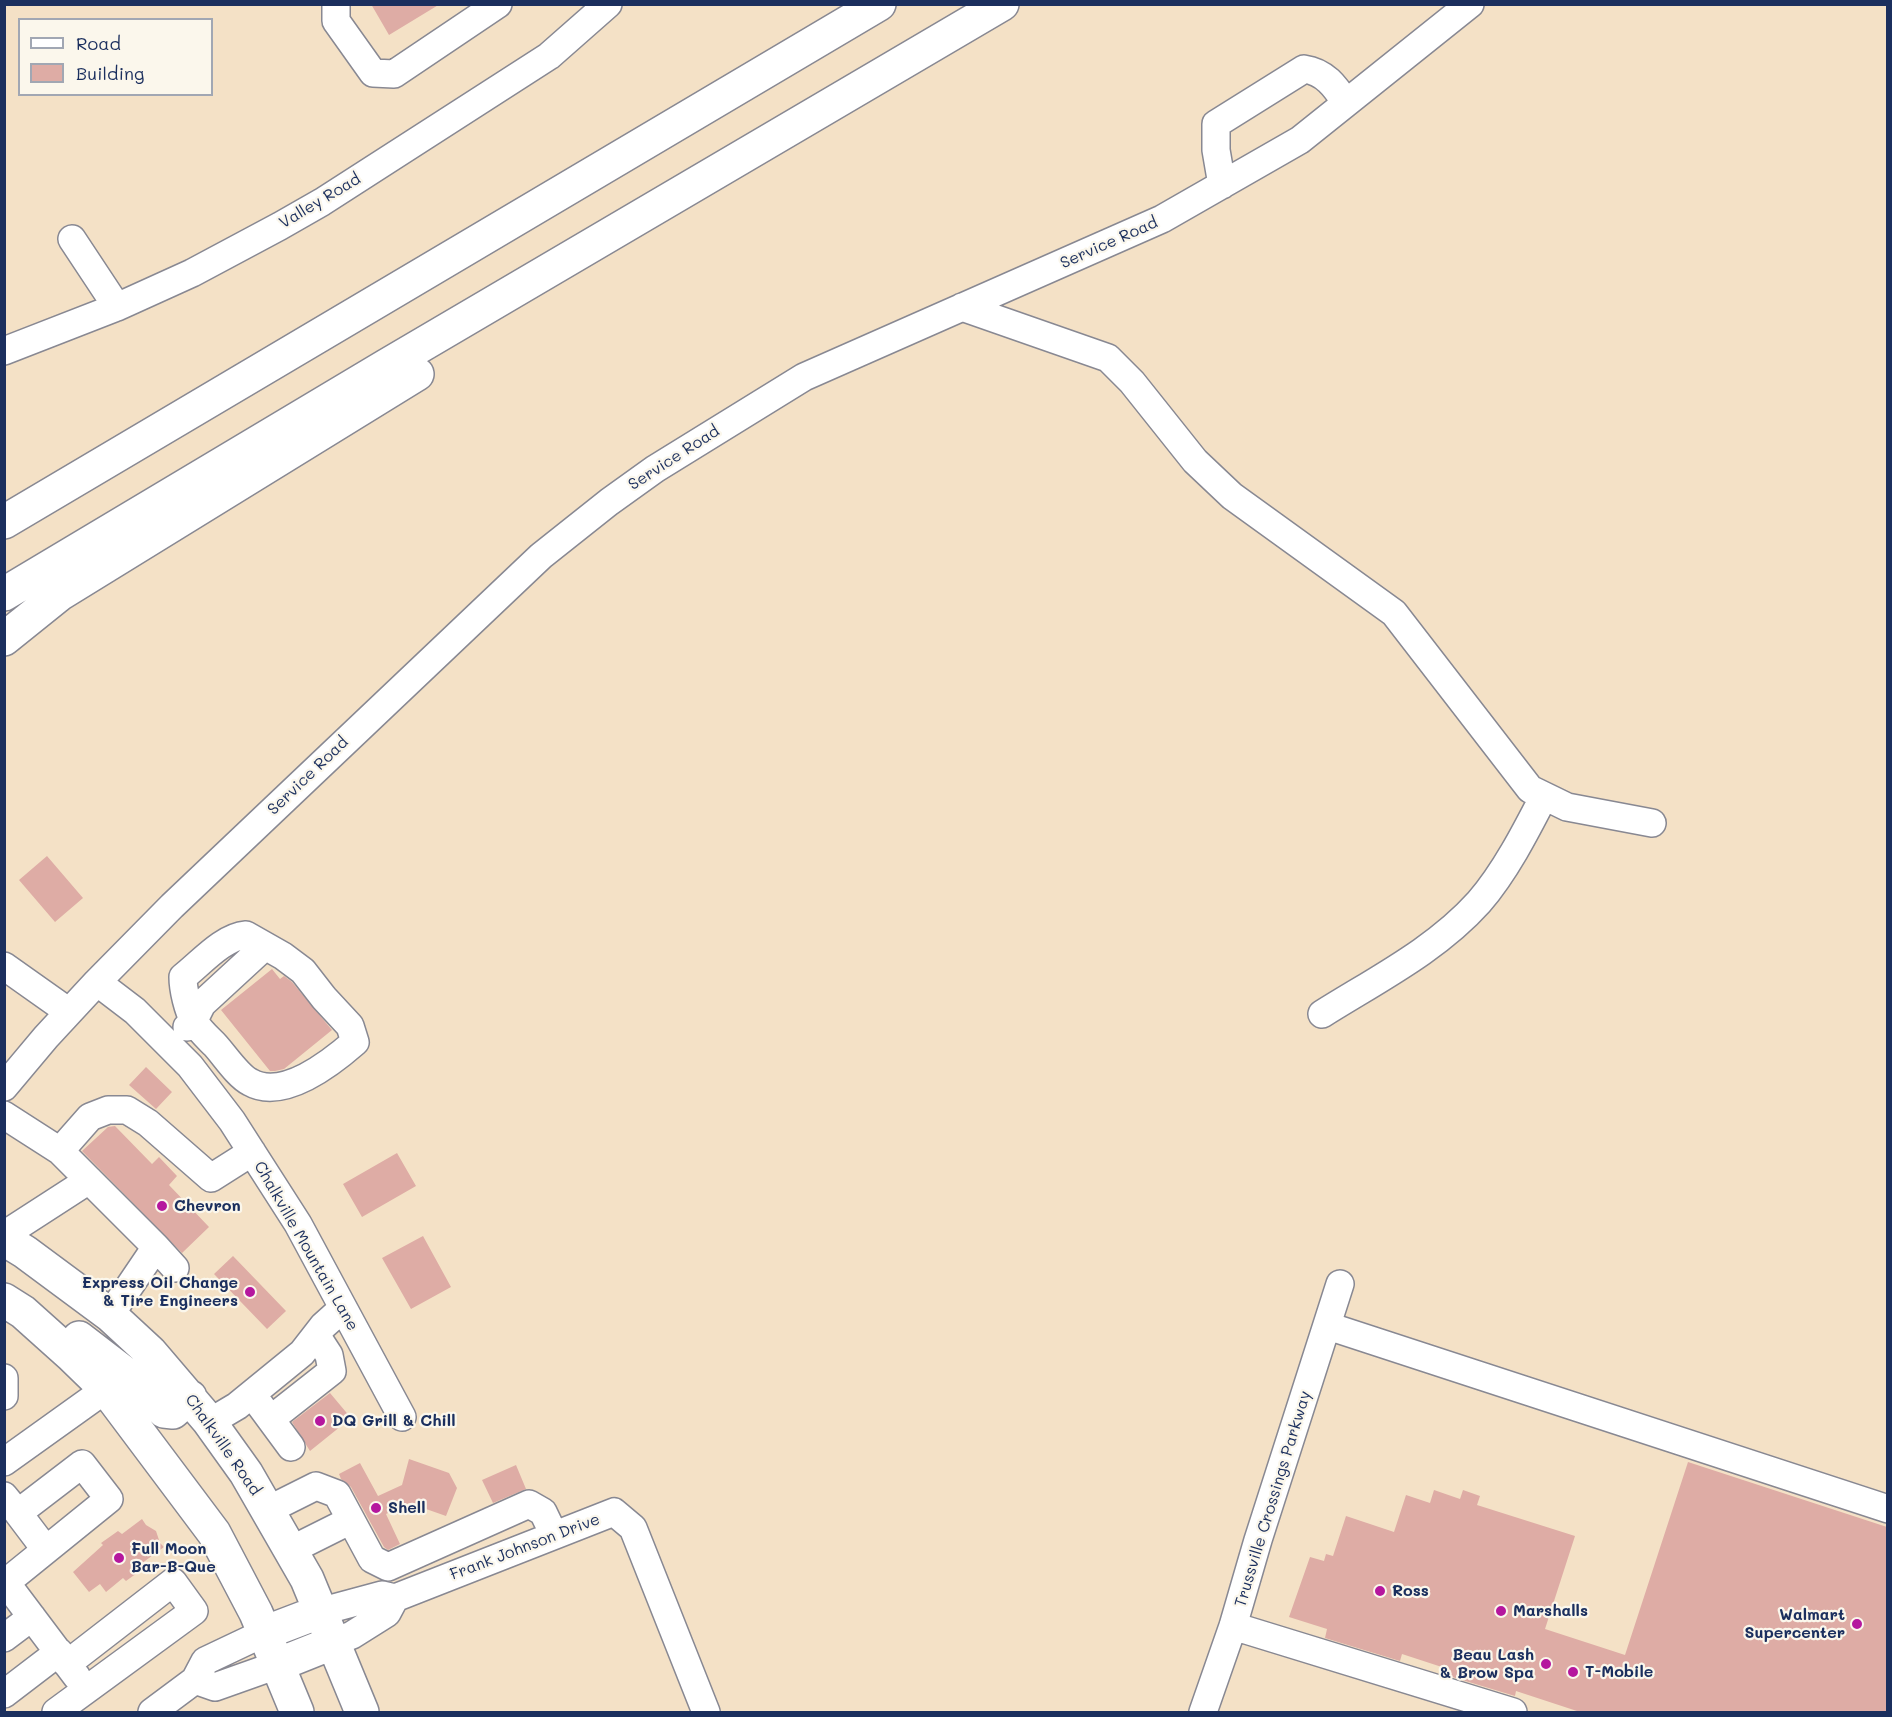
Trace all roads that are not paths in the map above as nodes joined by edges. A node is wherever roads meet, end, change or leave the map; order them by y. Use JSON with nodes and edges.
{"nodes":[{"id":1,"x":336,"y":4,"type":"edge"},
{"id":2,"x":498,"y":4,"type":"edge"},
{"id":3,"x":608,"y":4,"type":"edge"},
{"id":4,"x":879,"y":4,"type":"edge"},
{"id":5,"x":1002,"y":4,"type":"edge"},
{"id":6,"x":1470,"y":4,"type":"edge"},
{"id":7,"x":1346,"y":103,"type":"junction"},
{"id":8,"x":792,"y":127,"type":"junction"},
{"id":9,"x":1222,"y":185,"type":"junction"},
{"id":10,"x":72,"y":239,"type":"dead end"},
{"id":11,"x":117,"y":307,"type":"junction"},
{"id":12,"x":962,"y":307,"type":"junction"},
{"id":13,"x":4,"y":351,"type":"edge"},
{"id":14,"x":4,"y":522,"type":"edge"},
{"id":15,"x":4,"y":594,"type":"edge"},
{"id":16,"x":4,"y":639,"type":"edge"},
{"id":17,"x":1544,"y":796,"type":"junction"},
{"id":18,"x":1652,"y":823,"type":"dead end"},
{"id":19,"x":6,"y":970,"type":"edge"},
{"id":20,"x":97,"y":982,"type":"junction"},
{"id":21,"x":69,"y":1012,"type":"junction"},
{"id":22,"x":1322,"y":1014,"type":"dead end"},
{"id":23,"x":194,"y":1020,"type":"junction"},
{"id":24,"x":169,"y":1045,"type":"junction"},
{"id":25,"x":4,"y":1087,"type":"edge"},
{"id":26,"x":4,"y":1115,"type":"edge"},
{"id":27,"x":60,"y":1151,"type":"junction"},
{"id":28,"x":252,"y":1152,"type":"junction"},
{"id":29,"x":89,"y":1180,"type":"junction"},
{"id":30,"x":4,"y":1237,"type":"edge"},
{"id":31,"x":156,"y":1247,"type":"junction"},
{"id":32,"x":175,"y":1268,"type":"dead end"},
{"id":33,"x":1341,"y":1284,"type":"dead end"},
{"id":34,"x":4,"y":1299,"type":"edge"},
{"id":35,"x":343,"y":1308,"type":"junction"},
{"id":36,"x":110,"y":1314,"type":"junction"},
{"id":37,"x":1328,"y":1326,"type":"junction"},
{"id":38,"x":316,"y":1335,"type":"junction"},
{"id":39,"x":4,"y":1378,"type":"edge"},
{"id":40,"x":106,"y":1389,"type":"junction"},
{"id":41,"x":251,"y":1394,"type":"junction"},
{"id":42,"x":4,"y":1396,"type":"edge"},
{"id":43,"x":190,"y":1397,"type":"junction"},
{"id":44,"x":402,"y":1417,"type":"dead end"},
{"id":45,"x":271,"y":1419,"type":"junction"},
{"id":46,"x":210,"y":1422,"type":"junction"},
{"id":47,"x":291,"y":1447,"type":"dead end"},
{"id":48,"x":8,"y":1453,"type":"edge"},
{"id":49,"x":11,"y":1505,"type":"edge"},
{"id":50,"x":1887,"y":1509,"type":"edge"},
{"id":51,"x":268,"y":1510,"type":"junction"},
{"id":52,"x":351,"y":1520,"type":"junction"},
{"id":53,"x":460,"y":1535,"type":"junction"},
{"id":54,"x":554,"y":1535,"type":"junction"},
{"id":55,"x":46,"y":1550,"type":"junction"},
{"id":56,"x":291,"y":1550,"type":"junction"},
{"id":57,"x":403,"y":1561,"type":"junction"},
{"id":58,"x":474,"y":1567,"type":"junction"},
{"id":59,"x":5,"y":1582,"type":"edge"},
{"id":60,"x":405,"y":1594,"type":"junction"},
{"id":61,"x":319,"y":1612,"type":"junction"},
{"id":62,"x":32,"y":1617,"type":"junction"},
{"id":63,"x":1233,"y":1626,"type":"junction"},
{"id":64,"x":264,"y":1633,"type":"junction"},
{"id":65,"x":4,"y":1638,"type":"edge"},
{"id":66,"x":332,"y":1643,"type":"junction"},
{"id":67,"x":63,"y":1658,"type":"junction"},
{"id":68,"x":277,"y":1665,"type":"junction"},
{"id":69,"x":195,"y":1680,"type":"junction"},
{"id":70,"x":87,"y":1690,"type":"junction"},
{"id":71,"x":4,"y":1694,"type":"edge"},
{"id":72,"x":56,"y":1713,"type":"edge"},
{"id":73,"x":152,"y":1713,"type":"edge"},
{"id":74,"x":297,"y":1713,"type":"edge"},
{"id":75,"x":362,"y":1713,"type":"edge"},
{"id":76,"x":706,"y":1713,"type":"edge"},
{"id":77,"x":1203,"y":1713,"type":"edge"},
{"id":78,"x":1513,"y":1713,"type":"edge"}],
"edges":[{"from":1,"to":2,"type":"street"},
{"from":3,"to":11,"type":"street","name":"Valley Road"},
{"from":4,"to":14,"type":"main road"},
{"from":5,"to":8,"type":"main road"},
{"from":6,"to":7,"type":"street","name":"Service Road"},
{"from":7,"to":9,"type":"street","name":"Service Road"},
{"from":7,"to":9,"type":"street"},
{"from":8,"to":15,"type":"main road"},
{"from":8,"to":16,"type":"main road"},
{"from":9,"to":12,"type":"street","name":"Service Road"},
{"from":10,"to":11,"type":"street"},
{"from":11,"to":13,"type":"street","name":"Valley Road"},
{"from":12,"to":17,"type":"street"},
{"from":12,"to":20,"type":"street","name":"Service Road"},
{"from":17,"to":18,"type":"street"},
{"from":17,"to":22,"type":"street"},
{"from":19,"to":21,"type":"street"},
{"from":20,"to":21,"type":"street","name":"Service Road"},
{"from":20,"to":24,"type":"street","name":"Chalkville Mountain Lane"},
{"from":21,"to":25,"type":"street","name":"Service Road"},
{"from":23,"to":23,"type":"street"},
{"from":23,"to":24,"type":"street"},
{"from":24,"to":28,"type":"street","name":"Chalkville Mountain Lane"},
{"from":26,"to":27,"type":"street"},
{"from":27,"to":28,"type":"street"},
{"from":27,"to":29,"type":"street"},
{"from":28,"to":35,"type":"street","name":"Chalkville Mountain Lane"},
{"from":29,"to":30,"type":"street"},
{"from":29,"to":31,"type":"street"},
{"from":30,"to":36,"type":"main road","name":"Chalkville Road"},
{"from":31,"to":32,"type":"street"},
{"from":31,"to":36,"type":"street"},
{"from":33,"to":37,"type":"street","name":"Trussville Crossings Parkway"},
{"from":34,"to":40,"type":"main road"},
{"from":34,"to":43,"type":"main road"},
{"from":35,"to":38,"type":"street"},
{"from":35,"to":44,"type":"street","name":"Chalkville Mountain Lane"},
{"from":36,"to":43,"type":"main road","name":"Chalkville Road"},
{"from":37,"to":50,"type":"street"},
{"from":37,"to":63,"type":"street","name":"Trussville Crossings Parkway"},
{"from":38,"to":41,"type":"street"},
{"from":38,"to":45,"type":"street"},
{"from":39,"to":42,"type":"street"},
{"from":40,"to":48,"type":"street"},
{"from":40,"to":64,"type":"main road"},
{"from":41,"to":45,"type":"street"},
{"from":41,"to":46,"type":"street"},
{"from":43,"to":46,"type":"main road","name":"Chalkville Road"},
{"from":45,"to":47,"type":"street"},
{"from":46,"to":51,"type":"main road","name":"Chalkville Road"},
{"from":49,"to":55,"type":"street"},
{"from":49,"to":55,"type":"street"},
{"from":51,"to":52,"type":"street"},
{"from":51,"to":56,"type":"main road","name":"Chalkville Road"},
{"from":52,"to":56,"type":"street"},
{"from":52,"to":57,"type":"street"},
{"from":53,"to":54,"type":"street"},
{"from":53,"to":57,"type":"street"},
{"from":53,"to":58,"type":"street"},
{"from":54,"to":58,"type":"street","name":"Frank Johnson Drive"},
{"from":54,"to":76,"type":"street","name":"Frank Johnson Drive"},
{"from":55,"to":59,"type":"street"},
{"from":56,"to":61,"type":"main road","name":"Chalkville Road"},
{"from":57,"to":60,"type":"street"},
{"from":58,"to":60,"type":"street","name":"Frank Johnson Drive"},
{"from":59,"to":62,"type":"street"},
{"from":60,"to":61,"type":"street","name":"Frank Johnson Drive"},
{"from":60,"to":66,"type":"street","name":"Frank Johnson Drive"},
{"from":61,"to":64,"type":"main road"},
{"from":61,"to":66,"type":"main road","name":"Chalkville Road"},
{"from":62,"to":65,"type":"street"},
{"from":62,"to":67,"type":"street"},
{"from":63,"to":77,"type":"street","name":"Trussville Crossings Parkway"},
{"from":63,"to":78,"type":"street"},
{"from":64,"to":68,"type":"main road"},
{"from":64,"to":69,"type":"street"},
{"from":66,"to":68,"type":"main road"},
{"from":66,"to":75,"type":"main road","name":"Chalkville Road"},
{"from":67,"to":70,"type":"street"},
{"from":67,"to":70,"type":"street"},
{"from":67,"to":71,"type":"street"},
{"from":68,"to":69,"type":"street"},
{"from":68,"to":74,"type":"main road"},
{"from":69,"to":73,"type":"street"},
{"from":70,"to":72,"type":"street"}]}
